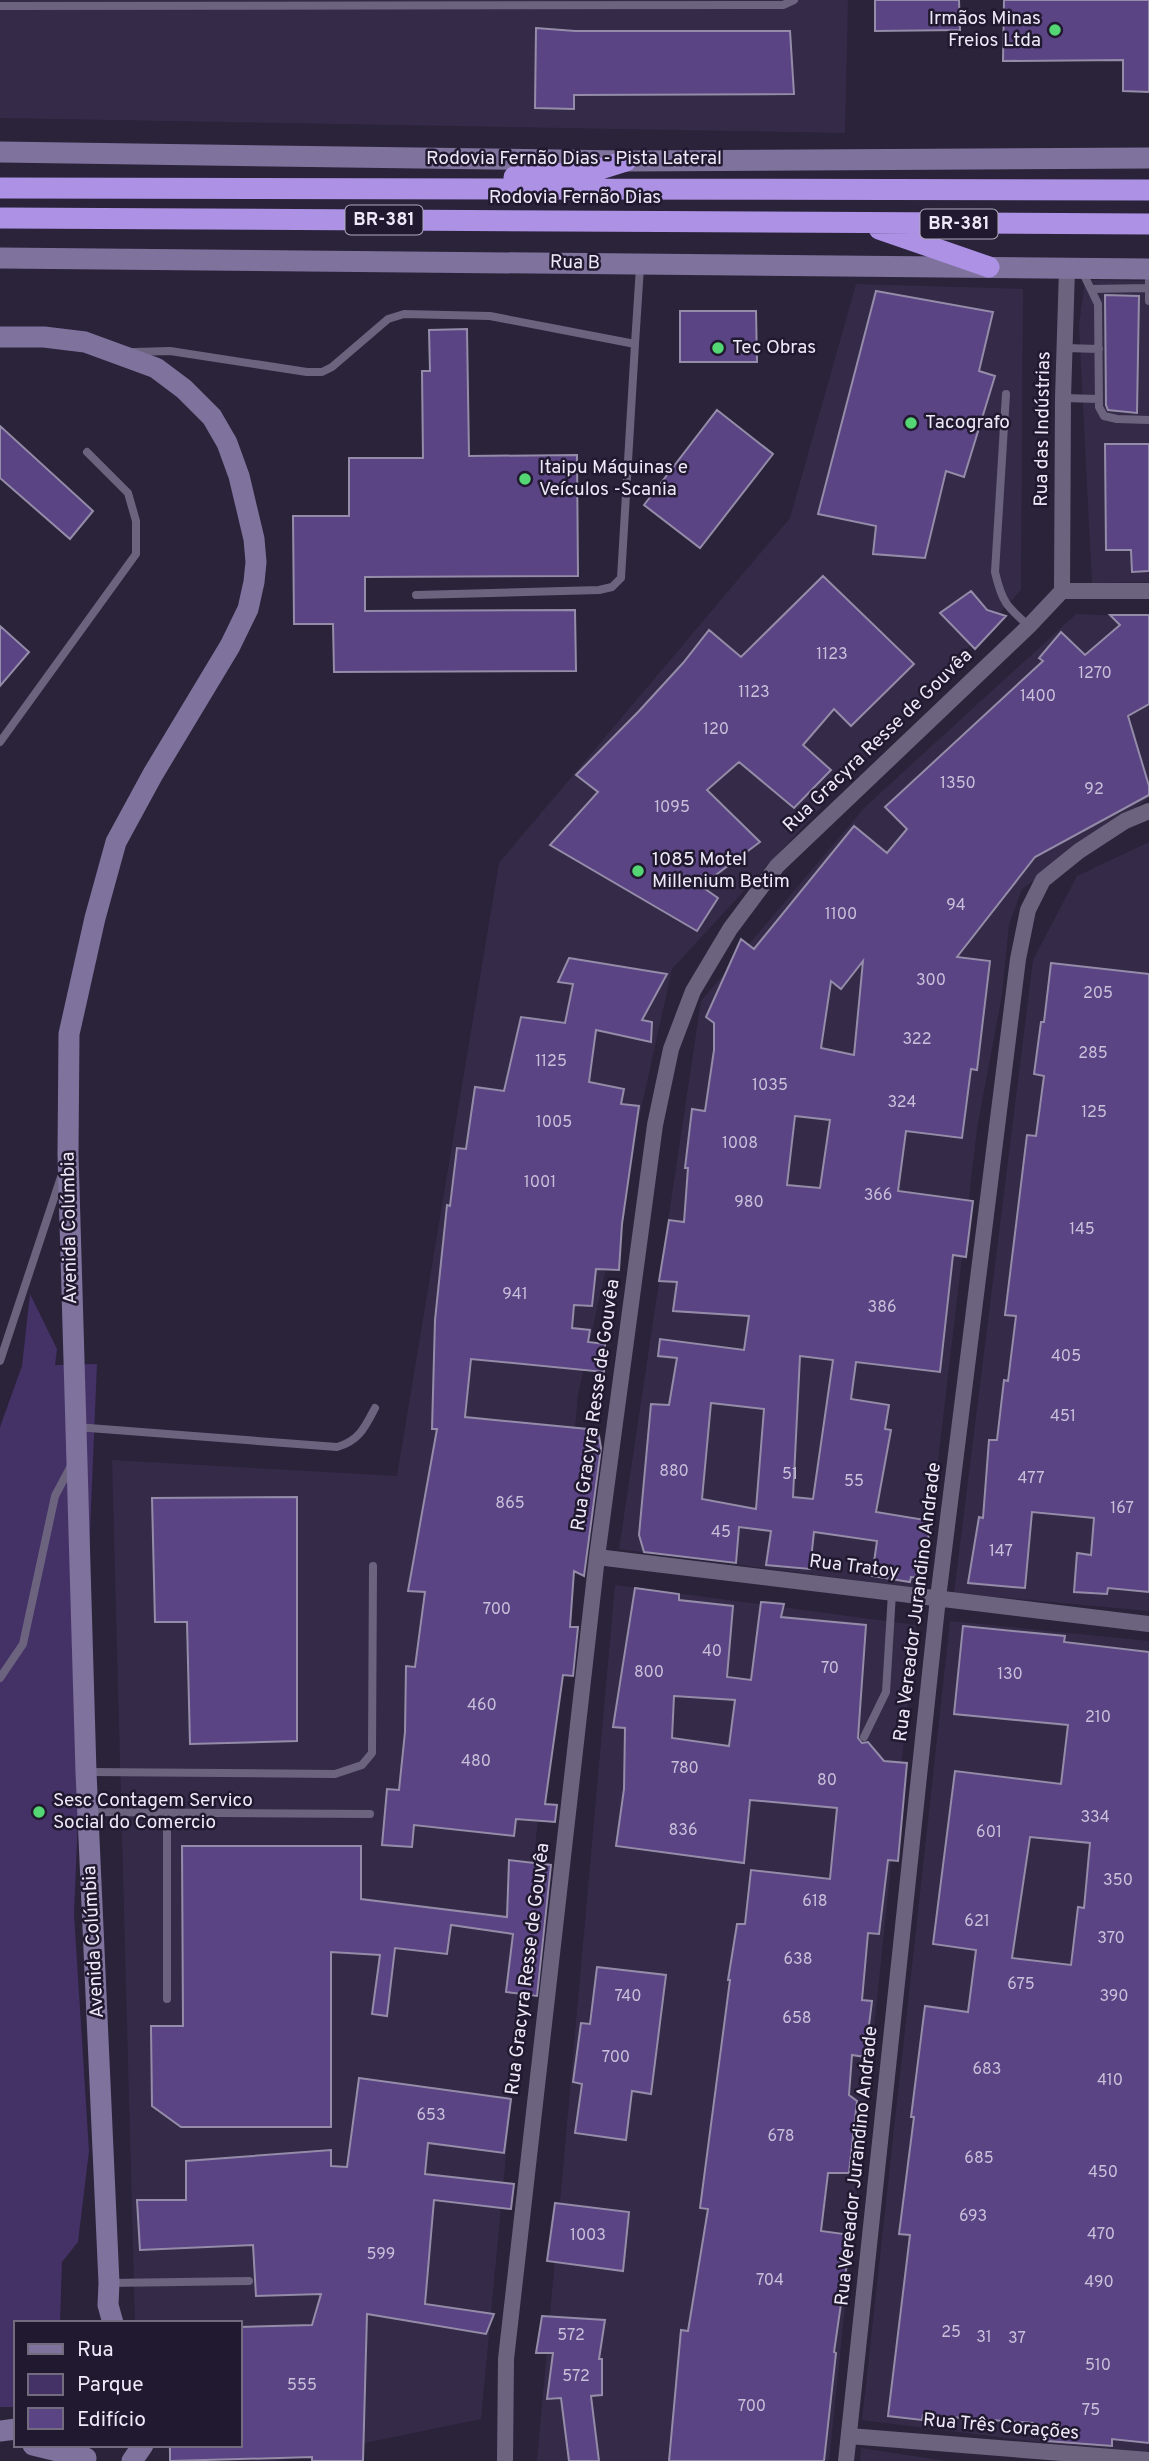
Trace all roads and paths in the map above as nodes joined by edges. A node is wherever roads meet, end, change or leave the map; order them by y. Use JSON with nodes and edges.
{"nodes":[{"id":1,"x":794,"y":0,"type":"edge"},
{"id":2,"x":559,"y":3,"type":"edge"},
{"id":3,"x":0,"y":6,"type":"edge"},
{"id":4,"x":0,"y":152,"type":"edge"},
{"id":5,"x":1149,"y":158,"type":"edge"},
{"id":6,"x":626,"y":161,"type":"junction"},
{"id":7,"x":0,"y":188,"type":"edge"},
{"id":8,"x":420,"y":190,"type":"junction"},
{"id":9,"x":1149,"y":190,"type":"edge"},
{"id":10,"x":0,"y":218,"type":"edge"},
{"id":11,"x":864,"y":223,"type":"junction"},
{"id":12,"x":1149,"y":224,"type":"edge"},
{"id":13,"x":0,"y":258,"type":"edge"},
{"id":14,"x":640,"y":264,"type":"junction"},
{"id":15,"x":989,"y":267,"type":"junction"},
{"id":16,"x":1074,"y":268,"type":"junction"},
{"id":17,"x":1149,"y":268,"type":"edge"},
{"id":18,"x":1149,"y":288,"type":"edge"},
{"id":19,"x":1091,"y":289,"type":"junction"},
{"id":20,"x":1149,"y":301,"type":"edge"},
{"id":21,"x":0,"y":337,"type":"edge"},
{"id":22,"x":635,"y":344,"type":"junction"},
{"id":23,"x":1065,"y":348,"type":"junction"},
{"id":24,"x":1099,"y":349,"type":"junction"},
{"id":25,"x":119,"y":353,"type":"junction"},
{"id":26,"x":1006,"y":394,"type":"dead end"},
{"id":27,"x":1063,"y":398,"type":"junction"},
{"id":28,"x":1099,"y":399,"type":"junction"},
{"id":29,"x":1149,"y":420,"type":"edge"},
{"id":30,"x":87,"y":452,"type":"dead end"},
{"id":31,"x":1062,"y":591,"type":"junction"},
{"id":32,"x":1149,"y":592,"type":"edge"},
{"id":33,"x":416,"y":595,"type":"dead end"},
{"id":34,"x":1029,"y":626,"type":"junction"},
{"id":35,"x":0,"y":741,"type":"edge"},
{"id":36,"x":1149,"y":811,"type":"edge"},
{"id":37,"x":68,"y":1154,"type":"junction"},
{"id":38,"x":0,"y":1361,"type":"edge"},
{"id":39,"x":375,"y":1408,"type":"dead end"},
{"id":40,"x":75,"y":1427,"type":"junction"},
{"id":41,"x":76,"y":1455,"type":"junction"},
{"id":42,"x":597,"y":1557,"type":"junction"},
{"id":43,"x":373,"y":1566,"type":"dead end"},
{"id":44,"x":892,"y":1593,"type":"junction"},
{"id":45,"x":938,"y":1598,"type":"junction"},
{"id":46,"x":1149,"y":1624,"type":"edge"},
{"id":47,"x":0,"y":1678,"type":"edge"},
{"id":48,"x":864,"y":1737,"type":"dead end"},
{"id":49,"x":86,"y":1772,"type":"junction"},
{"id":50,"x":88,"y":1812,"type":"junction"},
{"id":51,"x":167,"y":1813,"type":"junction"},
{"id":52,"x":370,"y":1814,"type":"dead end"},
{"id":53,"x":167,"y":1999,"type":"dead end"},
{"id":54,"x":250,"y":2281,"type":"dead end"},
{"id":55,"x":109,"y":2283,"type":"junction"},
{"id":56,"x":108,"y":2317,"type":"edge"},
{"id":57,"x":849,"y":2436,"type":"junction"},
{"id":58,"x":43,"y":2447,"type":"edge"},
{"id":59,"x":85,"y":2455,"type":"edge"},
{"id":60,"x":1149,"y":2460,"type":"edge"},
{"id":61,"x":505,"y":2461,"type":"edge"},
{"id":62,"x":846,"y":2461,"type":"edge"}],
"edges":[{"from":1,"to":2,"type":"lane"},
{"from":2,"to":3,"type":"lane"},
{"from":4,"to":6,"type":"street","name":"Rodovia Fernão Dias - Pista Lateral"},
{"from":5,"to":6,"type":"street","name":"Rodovia Fernão Dias - Pista Lateral"},
{"from":6,"to":8,"type":"highway"},
{"from":7,"to":8,"type":"highway","name":"Rodovia Fernão Dias","number":"BR-381"},
{"from":8,"to":9,"type":"highway","name":"Rodovia Fernão Dias","number":"BR-381"},
{"from":10,"to":11,"type":"highway","name":"Rodovia Fernão Dias","number":"BR-381"},
{"from":11,"to":12,"type":"highway","name":"Rodovia Fernão Dias","number":"BR-381"},
{"from":11,"to":15,"type":"highway","number":"BR-381"},
{"from":13,"to":14,"type":"street","name":"Rua B"},
{"from":14,"to":15,"type":"street","name":"Rua B"},
{"from":14,"to":22,"type":"lane"},
{"from":15,"to":16,"type":"street","name":"Rua B"},
{"from":16,"to":17,"type":"street","name":"Rua B"},
{"from":16,"to":19,"type":"lane"},
{"from":16,"to":23,"type":"street","name":"Rua das Indústrias"},
{"from":17,"to":18,"type":"lane"},
{"from":18,"to":19,"type":"lane"},
{"from":18,"to":20,"type":"lane"},
{"from":19,"to":24,"type":"lane"},
{"from":21,"to":25,"type":"street","name":"Avenida Colúmbia"},
{"from":22,"to":25,"type":"lane"},
{"from":22,"to":33,"type":"lane"},
{"from":23,"to":24,"type":"lane"},
{"from":23,"to":27,"type":"street","name":"Rua das Indústrias"},
{"from":24,"to":28,"type":"lane"},
{"from":25,"to":37,"type":"street","name":"Avenida Colúmbia"},
{"from":26,"to":34,"type":"lane"},
{"from":27,"to":28,"type":"lane"},
{"from":27,"to":31,"type":"street","name":"Rua das Indústrias"},
{"from":28,"to":29,"type":"lane"},
{"from":30,"to":35,"type":"lane"},
{"from":31,"to":32,"type":"street"},
{"from":31,"to":34,"type":"street","name":"Rua Gracyra Resse de Gouvêa"},
{"from":34,"to":42,"type":"street","name":"Rua Gracyra Resse de Gouvêa"},
{"from":36,"to":45,"type":"street","name":"Rua Vereador Jurandino Andrade"},
{"from":37,"to":38,"type":"lane"},
{"from":37,"to":40,"type":"street","name":"Avenida Colúmbia"},
{"from":39,"to":40,"type":"lane"},
{"from":40,"to":41,"type":"street","name":"Avenida Colúmbia"},
{"from":41,"to":47,"type":"lane"},
{"from":41,"to":49,"type":"street","name":"Avenida Colúmbia"},
{"from":42,"to":44,"type":"street","name":"Rua Tratoy"},
{"from":42,"to":61,"type":"street","name":"Rua Gracyra Resse de Gouvêa"},
{"from":43,"to":49,"type":"lane"},
{"from":44,"to":45,"type":"street","name":"Rua Tratoy"},
{"from":44,"to":48,"type":"lane"},
{"from":45,"to":46,"type":"street","name":"Rua Tratoy"},
{"from":45,"to":57,"type":"street","name":"Rua Vereador Jurandino Andrade"},
{"from":49,"to":50,"type":"street","name":"Avenida Colúmbia"},
{"from":50,"to":51,"type":"lane"},
{"from":50,"to":55,"type":"street","name":"Avenida Colúmbia"},
{"from":51,"to":52,"type":"lane"},
{"from":51,"to":53,"type":"lane"},
{"from":54,"to":55,"type":"lane"},
{"from":55,"to":56,"type":"street","name":"Avenida Colúmbia"},
{"from":57,"to":60,"type":"street","name":"Rua Três Corações"},
{"from":57,"to":62,"type":"street","name":"Rua Vereador Jurandino Andrade"},
{"from":58,"to":59,"type":"street"}]}
